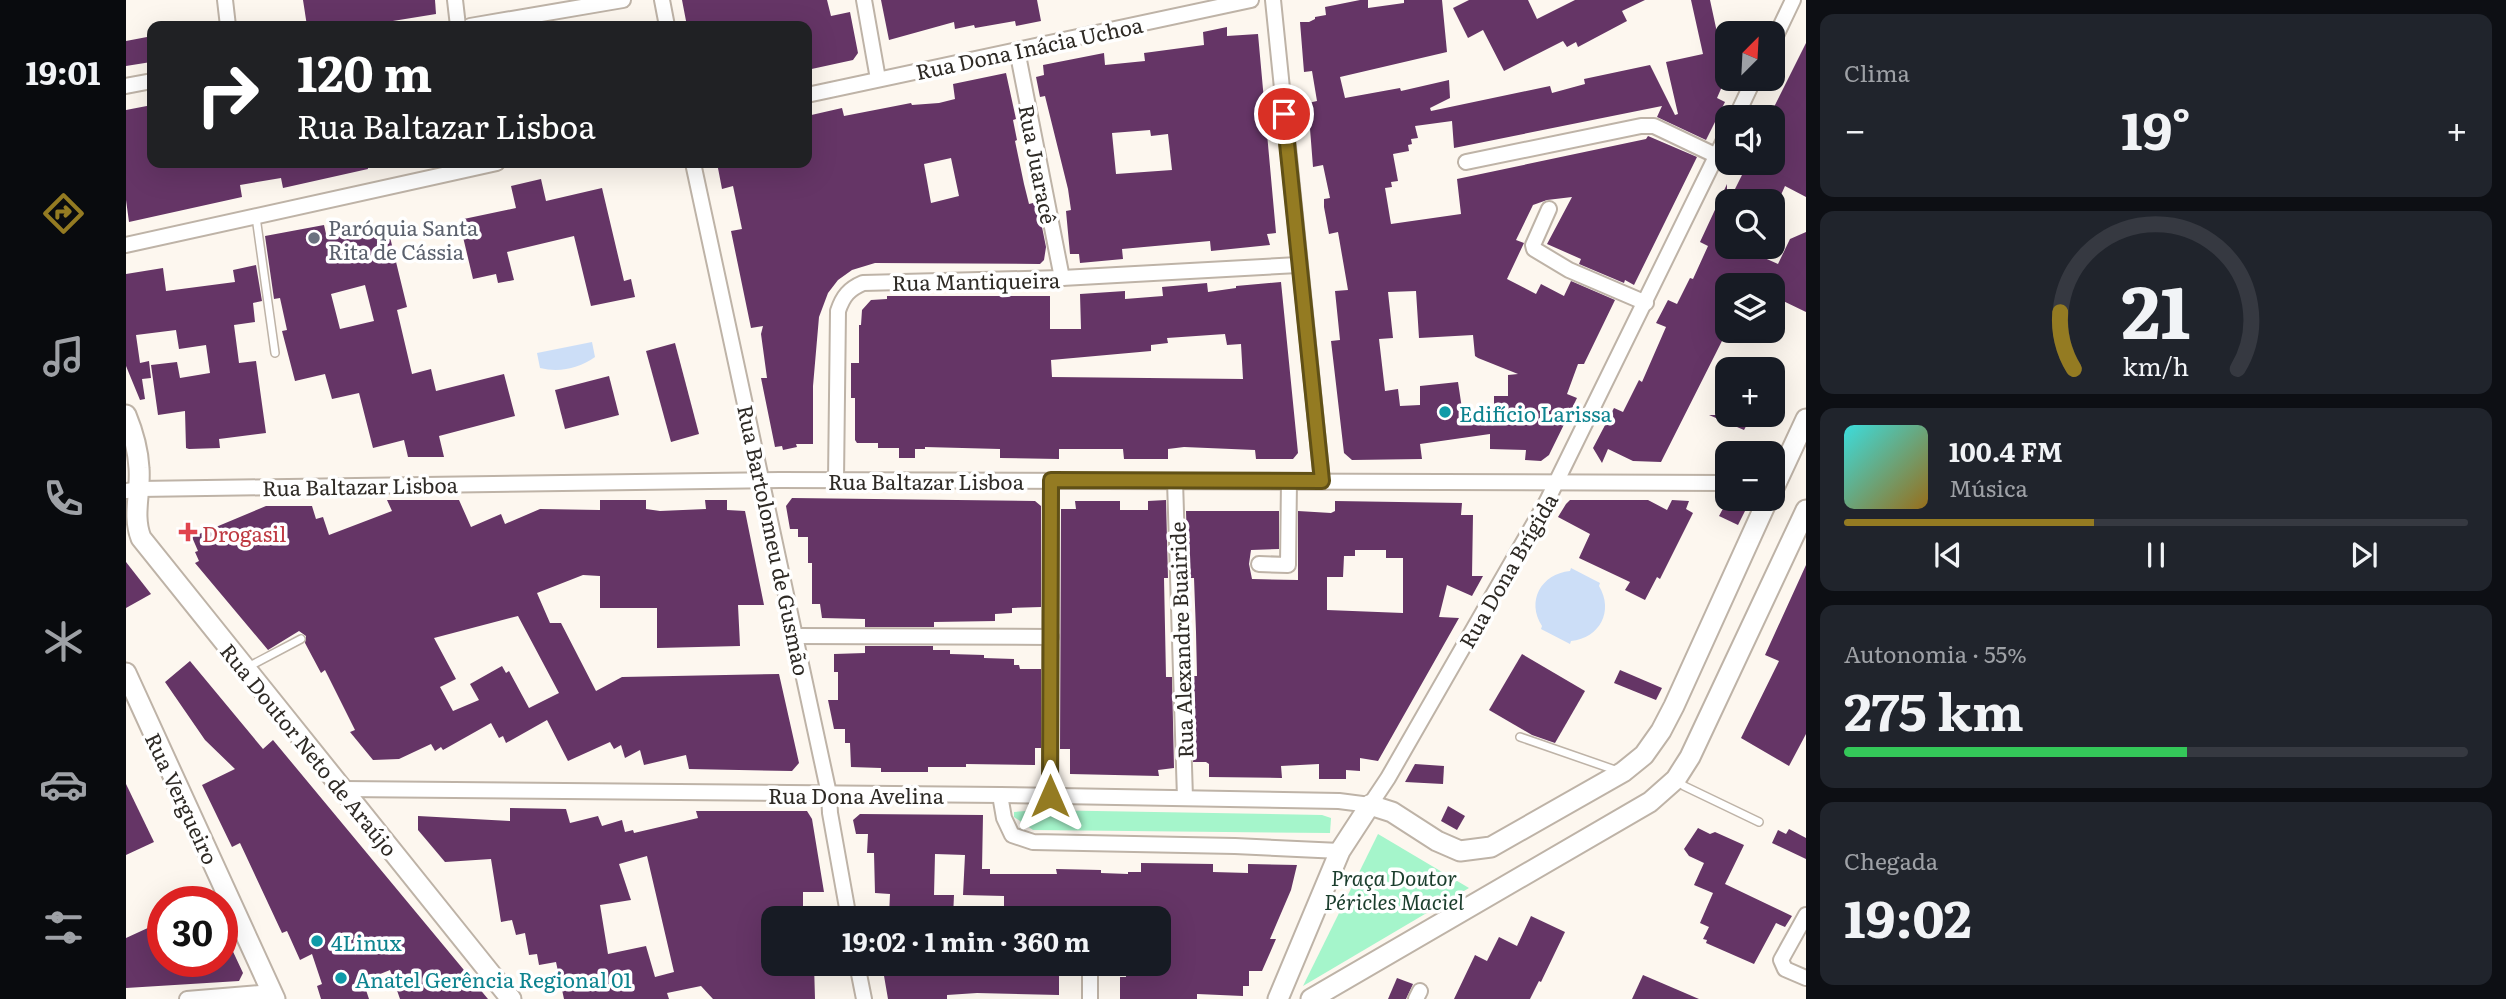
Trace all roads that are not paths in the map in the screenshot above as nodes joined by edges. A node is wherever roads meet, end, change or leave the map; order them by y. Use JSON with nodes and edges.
{"nodes":[{"id":1,"x":225,"y":0,"type":"edge"},
{"id":2,"x":455,"y":0,"type":"edge"},
{"id":3,"x":623,"y":0,"type":"edge"},
{"id":4,"x":662,"y":0,"type":"edge"},
{"id":5,"x":864,"y":0,"type":"edge"},
{"id":6,"x":1251,"y":0,"type":"edge"},
{"id":7,"x":1273,"y":0,"type":"edge"},
{"id":8,"x":1793,"y":0,"type":"edge"},
{"id":9,"x":1230,"y":2,"type":"edge"},
{"id":10,"x":1190,"y":6,"type":"edge"},
{"id":11,"x":227,"y":21,"type":"edge"},
{"id":12,"x":457,"y":21,"type":"edge"},
{"id":13,"x":499,"y":21,"type":"edge"},
{"id":14,"x":666,"y":21,"type":"edge"},
{"id":15,"x":1783,"y":21,"type":"edge"},
{"id":16,"x":1017,"y":50,"type":"junction"},
{"id":17,"x":878,"y":79,"type":"junction"},
{"id":18,"x":147,"y":82,"type":"edge"},
{"id":19,"x":126,"y":86,"type":"edge"},
{"id":20,"x":812,"y":94,"type":"edge"},
{"id":21,"x":1715,"y":155,"type":"edge"},
{"id":22,"x":1715,"y":160,"type":"edge"},
{"id":23,"x":1466,"y":162,"type":"dead end"},
{"id":24,"x":474,"y":168,"type":"edge"},
{"id":25,"x":694,"y":168,"type":"edge"},
{"id":26,"x":1549,"y":209,"type":"dead end"},
{"id":27,"x":256,"y":216,"type":"junction"},
{"id":28,"x":126,"y":245,"type":"edge"},
{"id":29,"x":1298,"y":265,"type":"junction"},
{"id":30,"x":1062,"y":278,"type":"junction"},
{"id":31,"x":1646,"y":303,"type":"junction"},
{"id":32,"x":275,"y":353,"type":"dead end"},
{"id":33,"x":126,"y":415,"type":"edge"},
{"id":34,"x":1806,"y":419,"type":"edge"},
{"id":35,"x":1785,"y":464,"type":"edge"},
{"id":36,"x":761,"y":480,"type":"junction"},
{"id":37,"x":836,"y":480,"type":"junction"},
{"id":38,"x":1051,"y":480,"type":"junction"},
{"id":39,"x":1175,"y":481,"type":"junction"},
{"id":40,"x":1289,"y":481,"type":"junction"},
{"id":41,"x":1322,"y":481,"type":"junction"},
{"id":42,"x":1557,"y":482,"type":"junction"},
{"id":43,"x":1715,"y":483,"type":"edge"},
{"id":44,"x":133,"y":490,"type":"edge"},
{"id":45,"x":1806,"y":510,"type":"edge"},
{"id":46,"x":1763,"y":511,"type":"edge"},
{"id":47,"x":1259,"y":564,"type":"dead end"},
{"id":48,"x":796,"y":636,"type":"junction"},
{"id":49,"x":1051,"y":637,"type":"junction"},
{"id":50,"x":301,"y":639,"type":"dead end"},
{"id":51,"x":246,"y":668,"type":"junction"},
{"id":52,"x":126,"y":673,"type":"edge"},
{"id":53,"x":1520,"y":737,"type":"dead end"},
{"id":54,"x":1623,"y":772,"type":"junction"},
{"id":55,"x":1676,"y":779,"type":"junction"},
{"id":56,"x":343,"y":789,"type":"junction"},
{"id":57,"x":829,"y":794,"type":"junction"},
{"id":58,"x":1000,"y":795,"type":"junction"},
{"id":59,"x":1050,"y":796,"type":"junction"},
{"id":60,"x":1185,"y":798,"type":"junction"},
{"id":61,"x":1370,"y":805,"type":"junction"},
{"id":62,"x":1759,"y":822,"type":"dead end"},
{"id":63,"x":1340,"y":851,"type":"junction"},
{"id":64,"x":847,"y":906,"type":"edge"},
{"id":65,"x":1806,"y":915,"type":"edge"},
{"id":66,"x":859,"y":976,"type":"edge"},
{"id":67,"x":1090,"y":976,"type":"edge"},
{"id":68,"x":1806,"y":978,"type":"edge"},
{"id":69,"x":274,"y":996,"type":"edge"},
{"id":70,"x":1315,"y":998,"type":"edge"},
{"id":71,"x":187,"y":999,"type":"edge"},
{"id":72,"x":511,"y":999,"type":"edge"},
{"id":73,"x":864,"y":999,"type":"edge"},
{"id":74,"x":1090,"y":999,"type":"edge"},
{"id":75,"x":1278,"y":999,"type":"edge"}],
"edges":[{"from":1,"to":11,"type":"street"},
{"from":2,"to":12,"type":"street"},
{"from":3,"to":13,"type":"street"},
{"from":4,"to":14,"type":"street"},
{"from":5,"to":17,"type":"street"},
{"from":6,"to":9,"type":"street","name":"Rua Dona Inácia Uchoa"},
{"from":7,"to":29,"type":"street"},
{"from":8,"to":15,"type":"street"},
{"from":9,"to":10,"type":"street","name":"Rua Dona Inácia Uchoa"},
{"from":10,"to":16,"type":"street","name":"Rua Dona Inácia Uchoa"},
{"from":16,"to":17,"type":"street","name":"Rua Dona Inácia Uchoa"},
{"from":16,"to":30,"type":"street","name":"Rua Juaracê"},
{"from":17,"to":20,"type":"street","name":"Rua Dona Inácia Uchoa"},
{"from":18,"to":19,"type":"street"},
{"from":21,"to":23,"type":"street"},
{"from":22,"to":31,"type":"street","name":"Rua Dona Brígida"},
{"from":24,"to":27,"type":"street"},
{"from":25,"to":36,"type":"street","name":"Rua Bartolomeu de Gusmão"},
{"from":26,"to":31,"type":"street"},
{"from":27,"to":28,"type":"street"},
{"from":27,"to":32,"type":"lane"},
{"from":29,"to":30,"type":"street","name":"Rua Mantiqueira"},
{"from":29,"to":41,"type":"street"},
{"from":30,"to":37,"type":"street","name":"Rua Mantiqueira"},
{"from":31,"to":42,"type":"street","name":"Rua Dona Brígida"},
{"from":33,"to":44,"type":"street","name":"Rua Doutor Neto de Araújo"},
{"from":34,"to":35,"type":"street"},
{"from":36,"to":37,"type":"street","name":"Rua Baltazar Lisboa"},
{"from":36,"to":44,"type":"street","name":"Rua Baltazar Lisboa"},
{"from":36,"to":48,"type":"street","name":"Rua Bartolomeu de Gusmão"},
{"from":37,"to":38,"type":"street","name":"Rua Baltazar Lisboa"},
{"from":38,"to":39,"type":"street","name":"Rua Baltazar Lisboa"},
{"from":38,"to":49,"type":"street"},
{"from":39,"to":40,"type":"street","name":"Rua Baltazar Lisboa"},
{"from":39,"to":60,"type":"street","name":"Rua Alexandre Buairide"},
{"from":40,"to":41,"type":"street","name":"Rua Baltazar Lisboa"},
{"from":40,"to":47,"type":"street"},
{"from":41,"to":42,"type":"street","name":"Rua Baltazar Lisboa"},
{"from":42,"to":43,"type":"street","name":"Rua Baltazar Lisboa"},
{"from":42,"to":61,"type":"street","name":"Rua Dona Brígida"},
{"from":44,"to":51,"type":"street","name":"Rua Doutor Neto de Araújo"},
{"from":45,"to":55,"type":"street"},
{"from":46,"to":54,"type":"street"},
{"from":48,"to":49,"type":"street"},
{"from":48,"to":57,"type":"street","name":"Rua Bartolomeu de Gusmão"},
{"from":49,"to":59,"type":"street"},
{"from":50,"to":51,"type":"lane"},
{"from":51,"to":56,"type":"street","name":"Rua Doutor Neto de Araújo"},
{"from":52,"to":69,"type":"street","name":"Rua Vergueiro"},
{"from":53,"to":54,"type":"lane"},
{"from":54,"to":61,"type":"street"},
{"from":55,"to":62,"type":"lane"},
{"from":55,"to":70,"type":"street"},
{"from":56,"to":57,"type":"street","name":"Rua Dona Avelina"},
{"from":56,"to":72,"type":"street","name":"Rua Doutor Neto de Araújo"},
{"from":57,"to":58,"type":"street","name":"Rua Dona Avelina"},
{"from":57,"to":64,"type":"street","name":"Rua Bartolomeu de Gusmão"},
{"from":58,"to":59,"type":"street","name":"Rua Dona Avelina"},
{"from":58,"to":63,"type":"street"},
{"from":59,"to":60,"type":"street","name":"Rua Dona Avelina"},
{"from":60,"to":61,"type":"street","name":"Rua Dona Avelina"},
{"from":61,"to":63,"type":"street","name":"Rua Dona Brígida"},
{"from":63,"to":75,"type":"street","name":"Rua Dona Brígida"},
{"from":65,"to":68,"type":"street"},
{"from":66,"to":73,"type":"street"},
{"from":67,"to":74,"type":"street"},
{"from":69,"to":71,"type":"street"}]}
